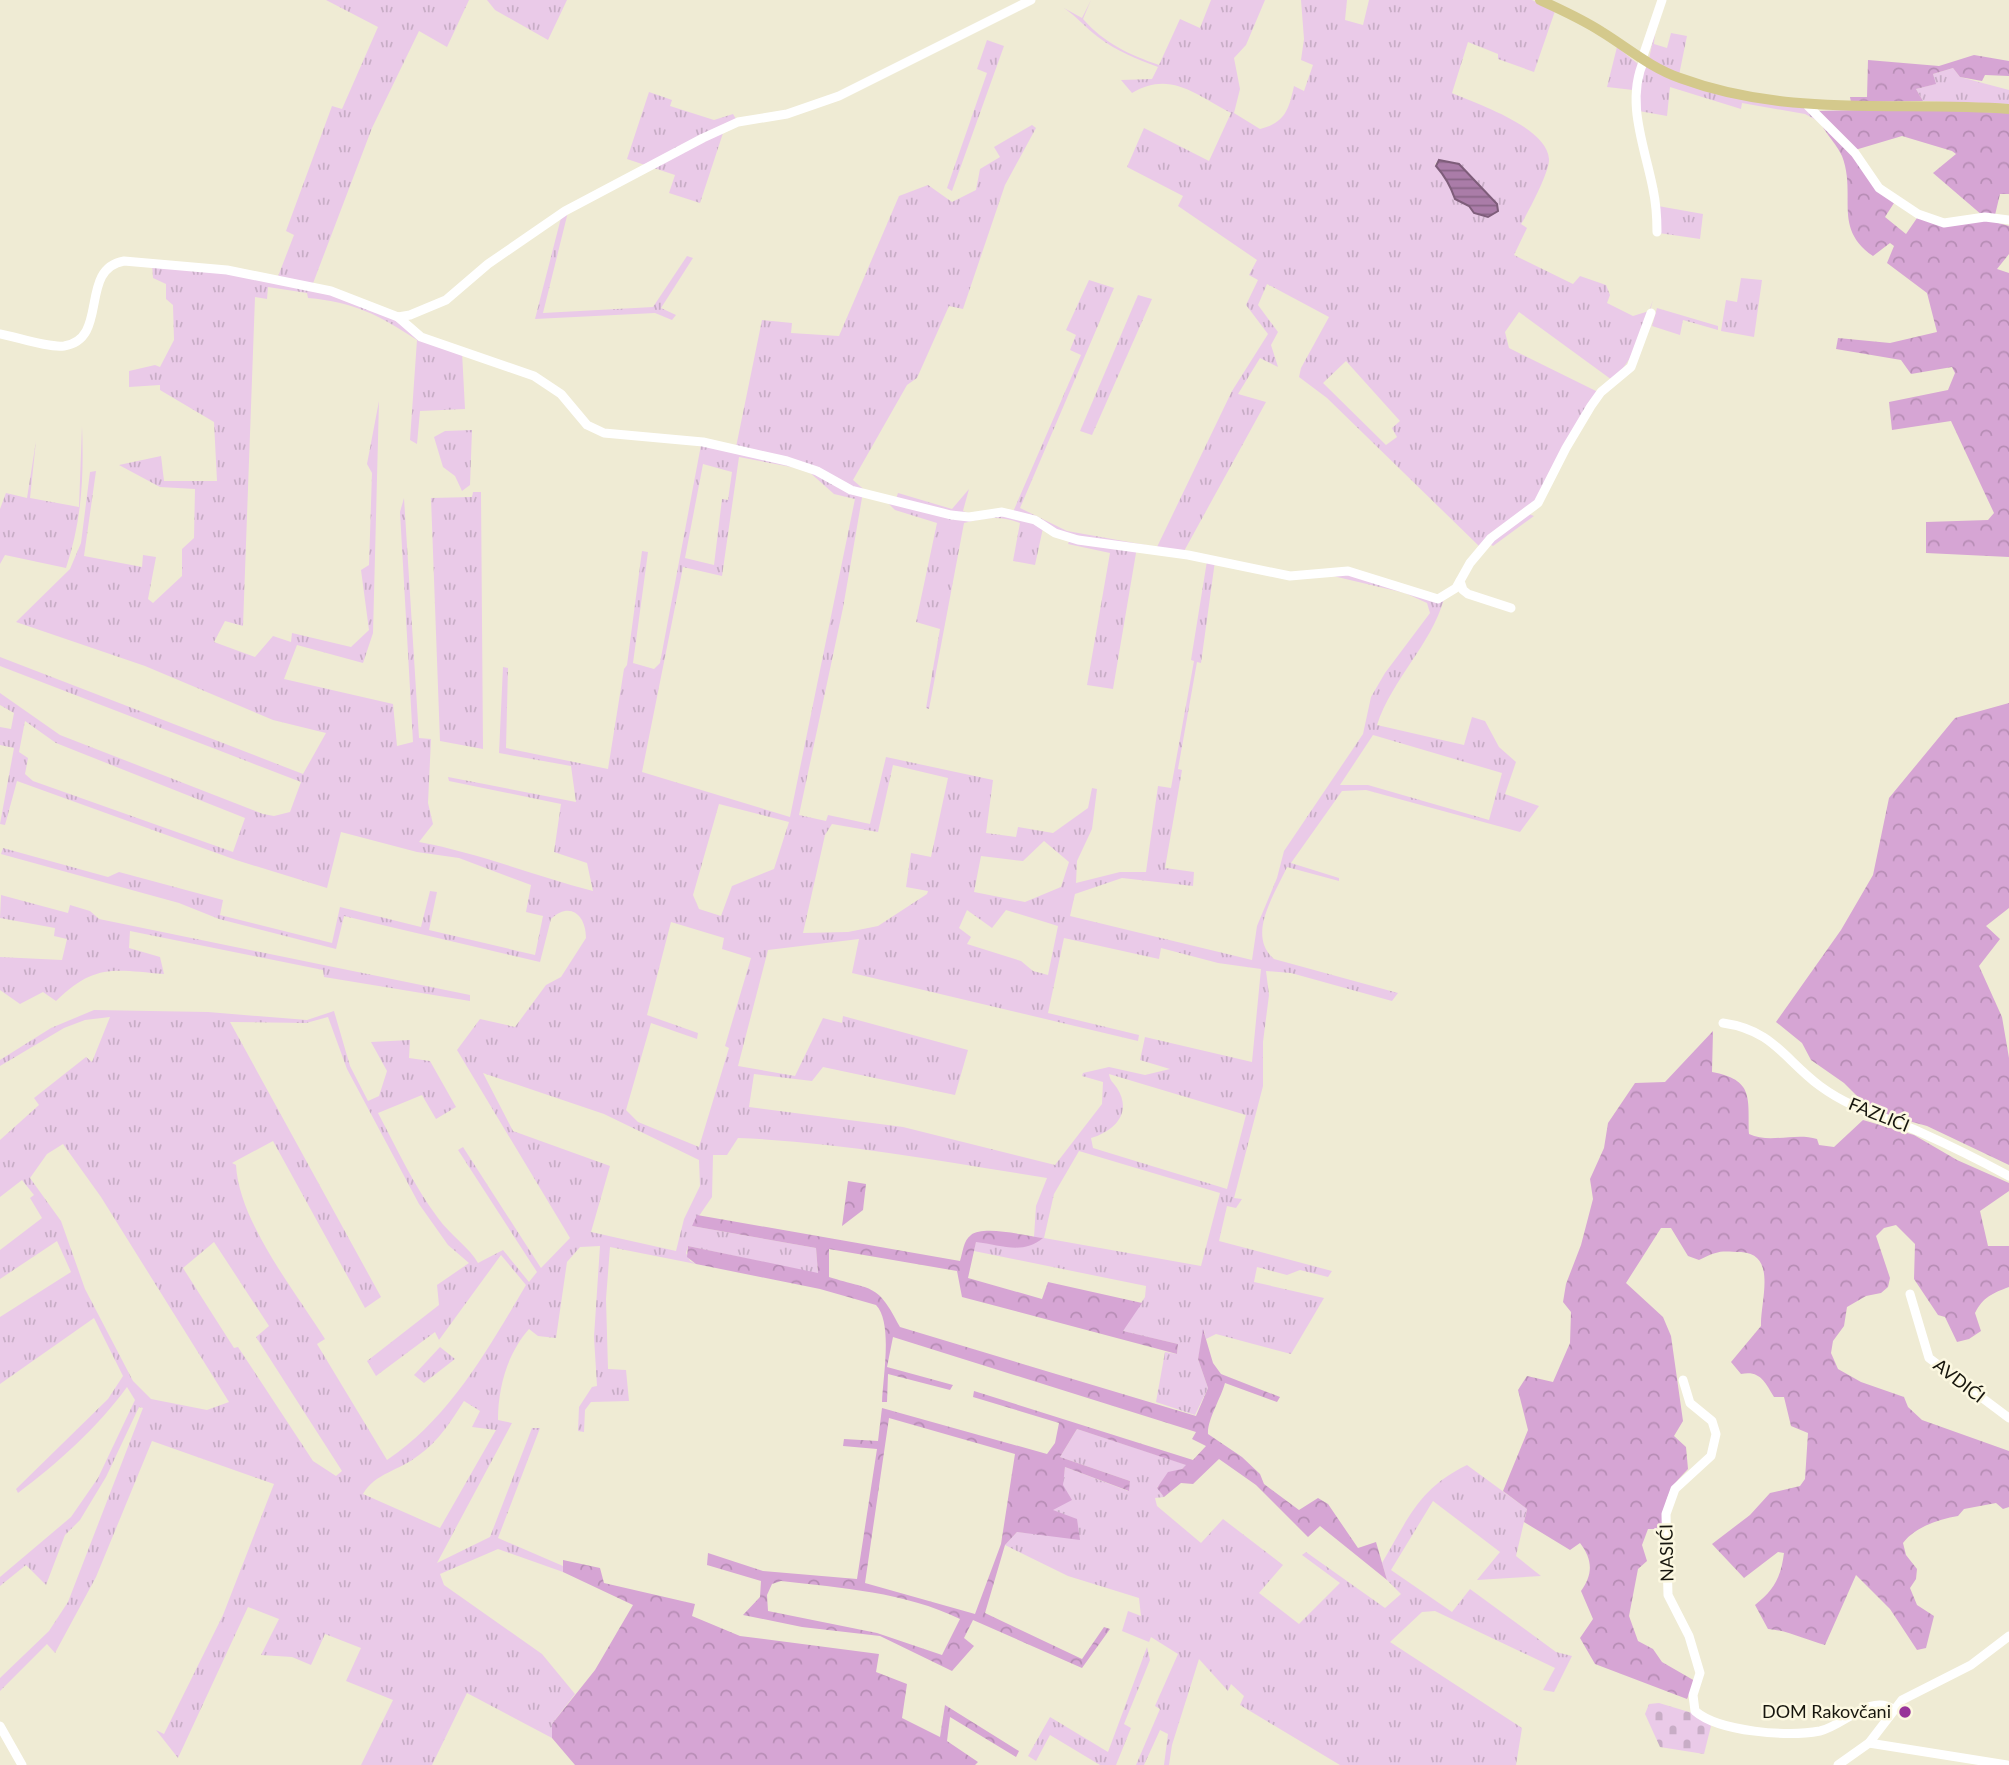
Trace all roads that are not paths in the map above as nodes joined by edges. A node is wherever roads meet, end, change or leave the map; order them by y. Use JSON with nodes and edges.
{"nodes":[{"id":1,"x":1031,"y":0,"type":"edge"},
{"id":2,"x":1540,"y":0,"type":"edge"},
{"id":3,"x":1662,"y":0,"type":"edge"},
{"id":4,"x":1643,"y":60,"type":"junction"},
{"id":5,"x":1808,"y":106,"type":"junction"},
{"id":6,"x":2009,"y":109,"type":"edge"},
{"id":7,"x":2009,"y":220,"type":"edge"},
{"id":8,"x":1657,"y":232,"type":"dead end"},
{"id":9,"x":1651,"y":313,"type":"dead end"},
{"id":10,"x":398,"y":317,"type":"junction"},
{"id":11,"x":0,"y":334,"type":"edge"},
{"id":12,"x":1460,"y":580,"type":"junction"},
{"id":13,"x":1511,"y":608,"type":"dead end"},
{"id":14,"x":1723,"y":1023,"type":"dead end"},
{"id":15,"x":2009,"y":1176,"type":"edge"},
{"id":16,"x":1910,"y":1294,"type":"dead end"},
{"id":17,"x":1683,"y":1380,"type":"dead end"},
{"id":18,"x":2009,"y":1418,"type":"edge"},
{"id":19,"x":2009,"y":1636,"type":"edge"},
{"id":20,"x":1894,"y":1709,"type":"junction"},
{"id":21,"x":0,"y":1726,"type":"edge"},
{"id":22,"x":1869,"y":1742,"type":"junction"},
{"id":23,"x":22,"y":1765,"type":"edge"},
{"id":24,"x":1838,"y":1765,"type":"edge"},
{"id":25,"x":2007,"y":1765,"type":"edge"}],
"edges":[{"from":1,"to":10,"type":"street"},
{"from":2,"to":4,"type":"main road"},
{"from":3,"to":4,"type":"street"},
{"from":4,"to":5,"type":"main road"},
{"from":4,"to":8,"type":"street"},
{"from":5,"to":6,"type":"main road"},
{"from":5,"to":7,"type":"street"},
{"from":9,"to":12,"type":"street"},
{"from":10,"to":11,"type":"street"},
{"from":10,"to":12,"type":"street"},
{"from":12,"to":13,"type":"street"},
{"from":14,"to":15,"type":"street","name":"FAZLIĆI"},
{"from":16,"to":18,"type":"street","name":"AVDIĆI"},
{"from":17,"to":20,"type":"street","name":"NASIĆI"},
{"from":19,"to":20,"type":"street"},
{"from":20,"to":22,"type":"street"},
{"from":21,"to":23,"type":"street"},
{"from":22,"to":24,"type":"street"},
{"from":22,"to":25,"type":"street"}]}
